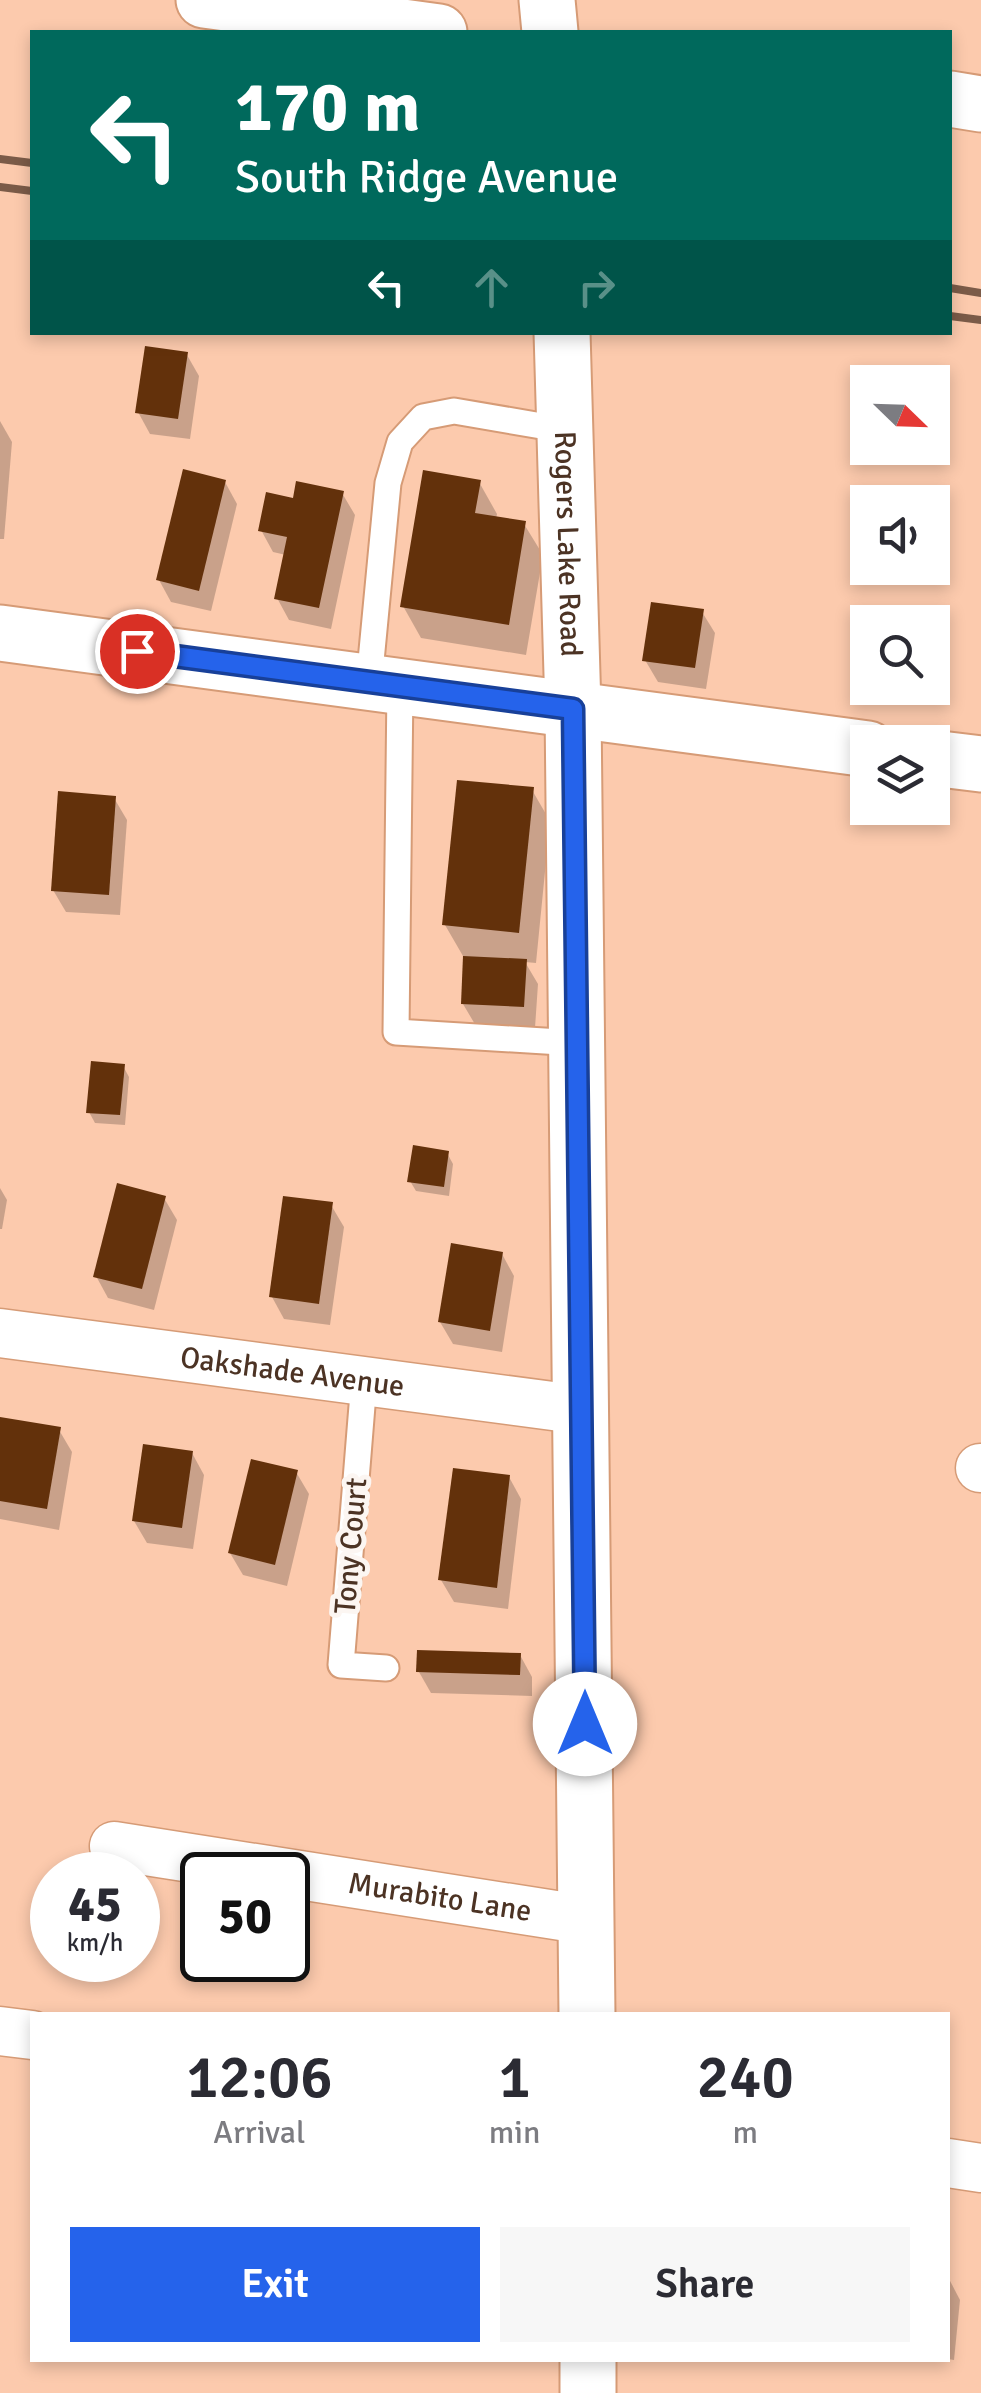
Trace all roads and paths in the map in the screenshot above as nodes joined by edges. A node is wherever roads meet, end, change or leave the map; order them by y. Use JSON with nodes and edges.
{"nodes":[{"id":1,"x":204,"y":0,"type":"edge"},
{"id":2,"x":548,"y":0,"type":"edge"},
{"id":3,"x":423,"y":30,"type":"edge"},
{"id":4,"x":550,"y":30,"type":"edge"},
{"id":5,"x":952,"y":99,"type":"edge"},
{"id":6,"x":981,"y":104,"type":"edge"},
{"id":7,"x":562,"y":335,"type":"edge"},
{"id":8,"x":565,"y":430,"type":"junction"},
{"id":9,"x":0,"y":633,"type":"edge"},
{"id":10,"x":384,"y":684,"type":"junction"},
{"id":11,"x":573,"y":709,"type":"junction"},
{"id":12,"x":850,"y":747,"type":"edge"},
{"id":13,"x":950,"y":760,"type":"edge"},
{"id":14,"x":981,"y":764,"type":"edge"},
{"id":15,"x":577,"y":1043,"type":"junction"},
{"id":16,"x":0,"y":1334,"type":"edge"},
{"id":17,"x":364,"y":1381,"type":"junction"},
{"id":18,"x":582,"y":1410,"type":"junction"},
{"id":19,"x":386,"y":1668,"type":"dead end"},
{"id":20,"x":114,"y":1846,"type":"dead end"},
{"id":21,"x":587,"y":1920,"type":"junction"},
{"id":22,"x":587,"y":2012,"type":"edge"},
{"id":23,"x":0,"y":2031,"type":"edge"},
{"id":24,"x":30,"y":2035,"type":"edge"},
{"id":25,"x":950,"y":2163,"type":"edge"},
{"id":26,"x":981,"y":2168,"type":"edge"},
{"id":27,"x":588,"y":2362,"type":"edge"},
{"id":28,"x":588,"y":2393,"type":"edge"}],
"edges":[{"from":1,"to":3,"type":"main road"},
{"from":2,"to":4,"type":"main road"},
{"from":5,"to":6,"type":"main road"},
{"from":7,"to":8,"type":"main road","name":"Rogers Lake Road"},
{"from":8,"to":10,"type":"lane"},
{"from":8,"to":11,"type":"main road","name":"Rogers Lake Road"},
{"from":9,"to":10,"type":"main road"},
{"from":10,"to":11,"type":"main road"},
{"from":10,"to":15,"type":"lane"},
{"from":11,"to":12,"type":"main road"},
{"from":11,"to":15,"type":"main road","name":"Rogers Lake Road"},
{"from":13,"to":14,"type":"main road"},
{"from":15,"to":18,"type":"main road","name":"Rogers Lake Road"},
{"from":16,"to":17,"type":"street","name":"Oakshade Avenue"},
{"from":17,"to":18,"type":"street","name":"Oakshade Avenue"},
{"from":17,"to":19,"type":"lane","name":"Tony Court"},
{"from":18,"to":21,"type":"main road","name":"Rogers Lake Road"},
{"from":20,"to":21,"type":"street","name":"Murabito Lane"},
{"from":21,"to":22,"type":"main road","name":"Rogers Lake Road"},
{"from":23,"to":24,"type":"street"},
{"from":25,"to":26,"type":"street"},
{"from":27,"to":28,"type":"main road"}]}
